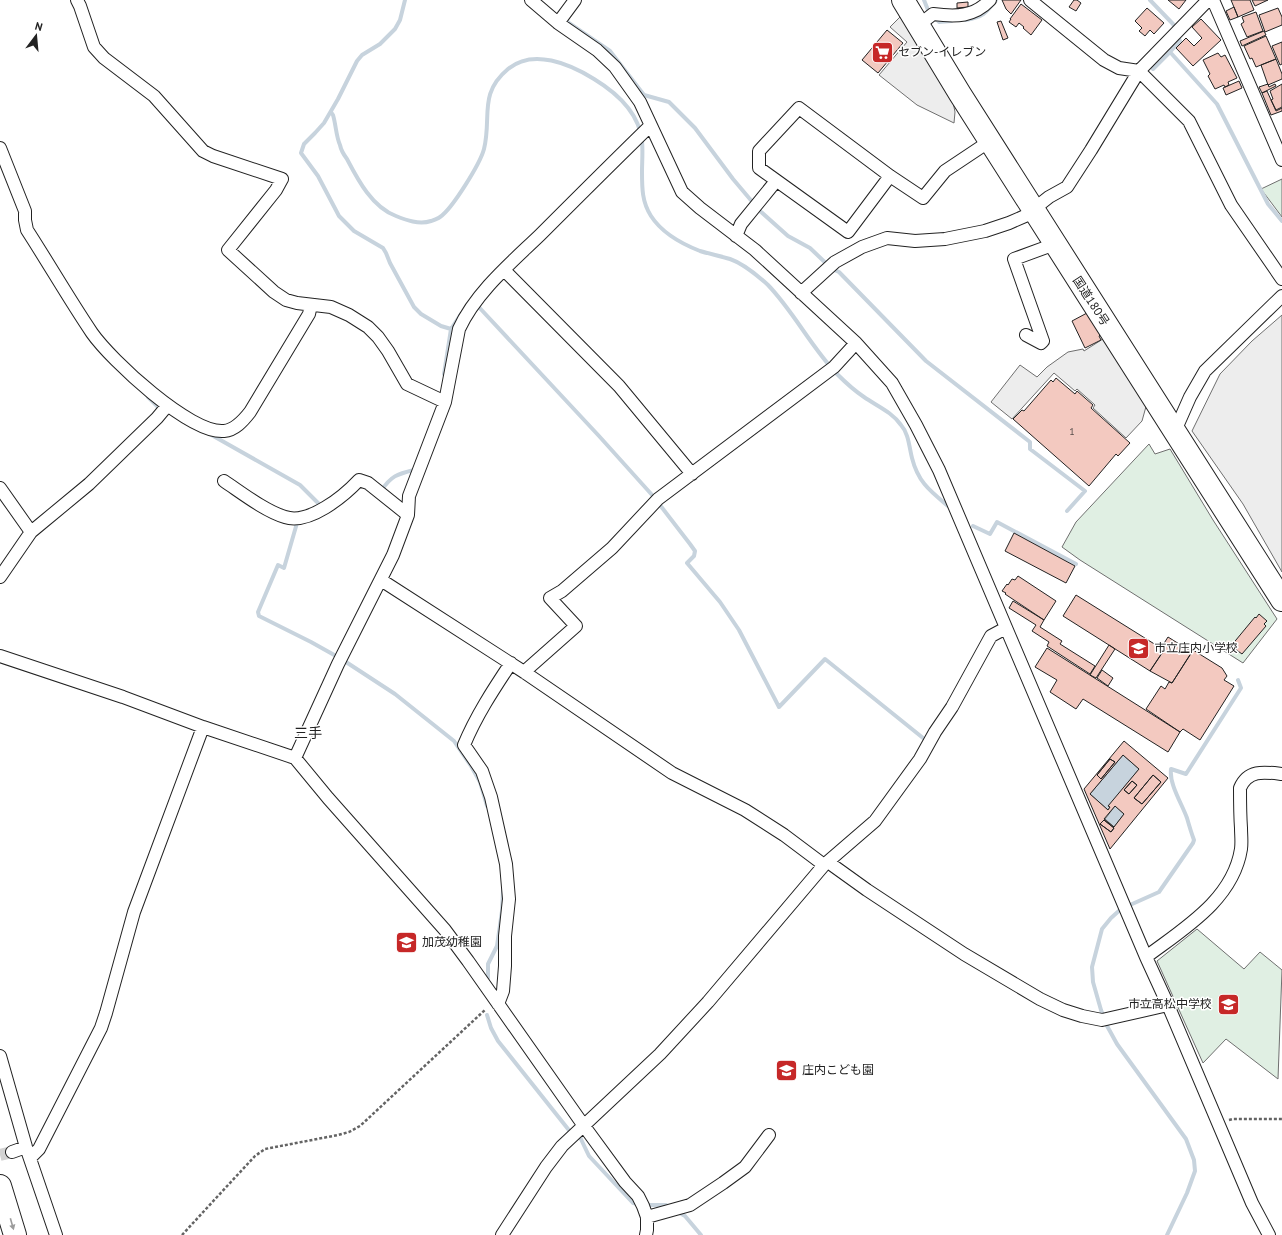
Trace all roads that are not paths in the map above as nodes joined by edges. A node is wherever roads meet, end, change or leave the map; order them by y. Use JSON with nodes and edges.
{"nodes":[{"id":1,"x":77,"y":0,"type":"edge"},
{"id":2,"x":531,"y":0,"type":"edge"},
{"id":3,"x":575,"y":0,"type":"edge"},
{"id":4,"x":903,"y":0,"type":"edge"},
{"id":5,"x":990,"y":0,"type":"edge"},
{"id":6,"x":1030,"y":0,"type":"edge"},
{"id":7,"x":1208,"y":0,"type":"edge"},
{"id":8,"x":1213,"y":0,"type":"edge"},
{"id":9,"x":560,"y":19,"type":"junction"},
{"id":10,"x":927,"y":19,"type":"junction"},
{"id":11,"x":1138,"y":71,"type":"junction"},
{"id":12,"x":644,"y":132,"type":"junction"},
{"id":13,"x":990,"y":141,"type":"junction"},
{"id":14,"x":0,"y":148,"type":"edge"},
{"id":15,"x":1282,"y":160,"type":"edge"},
{"id":16,"x":890,"y":176,"type":"junction"},
{"id":17,"x":776,"y":181,"type":"junction"},
{"id":18,"x":1033,"y":210,"type":"junction"},
{"id":19,"x":736,"y":236,"type":"junction"},
{"id":20,"x":1055,"y":244,"type":"junction"},
{"id":21,"x":504,"y":270,"type":"junction"},
{"id":22,"x":1282,"y":279,"type":"edge"},
{"id":23,"x":801,"y":293,"type":"junction"},
{"id":24,"x":1282,"y":296,"type":"edge"},
{"id":25,"x":311,"y":304,"type":"junction"},
{"id":26,"x":1026,"y":335,"type":"dead end"},
{"id":27,"x":856,"y":343,"type":"junction"},
{"id":28,"x":442,"y":400,"type":"junction"},
{"id":29,"x":165,"y":409,"type":"junction"},
{"id":30,"x":1175,"y":431,"type":"junction"},
{"id":31,"x":692,"y":474,"type":"junction"},
{"id":32,"x":224,"y":481,"type":"dead end"},
{"id":33,"x":0,"y":488,"type":"edge"},
{"id":34,"x":408,"y":515,"type":"junction"},
{"id":35,"x":31,"y":532,"type":"junction"},
{"id":36,"x":0,"y":578,"type":"edge"},
{"id":37,"x":381,"y":580,"type":"junction"},
{"id":38,"x":1282,"y":600,"type":"edge"},
{"id":39,"x":1006,"y":628,"type":"junction"},
{"id":40,"x":0,"y":656,"type":"edge"},
{"id":41,"x":511,"y":663,"type":"junction"},
{"id":42,"x":524,"y":672,"type":"junction"},
{"id":43,"x":202,"y":727,"type":"junction"},
{"id":44,"x":295,"y":758,"type":"junction"},
{"id":45,"x":1282,"y":774,"type":"edge"},
{"id":46,"x":829,"y":864,"type":"junction"},
{"id":47,"x":1146,"y":957,"type":"junction"},
{"id":48,"x":497,"y":1002,"type":"junction"},
{"id":49,"x":1168,"y":1005,"type":"junction"},
{"id":50,"x":0,"y":1056,"type":"edge"},
{"id":51,"x":584,"y":1126,"type":"junction"},
{"id":52,"x":769,"y":1135,"type":"dead end"},
{"id":53,"x":12,"y":1152,"type":"tunnel mouth"},
{"id":54,"x":28,"y":1152,"type":"junction"},
{"id":55,"x":0,"y":1186,"type":"edge"},
{"id":56,"x":644,"y":1209,"type":"junction"},
{"id":57,"x":15,"y":1235,"type":"edge"},
{"id":58,"x":56,"y":1235,"type":"edge"},
{"id":59,"x":502,"y":1235,"type":"edge"},
{"id":60,"x":646,"y":1235,"type":"edge"},
{"id":61,"x":1269,"y":1235,"type":"edge"}],
"edges":[{"from":1,"to":25,"type":"street"},
{"from":2,"to":9,"type":"street"},
{"from":3,"to":9,"type":"street"},
{"from":4,"to":10,"type":"highway","name":"国道180号"},
{"from":5,"to":10,"type":"street"},
{"from":6,"to":11,"type":"street"},
{"from":7,"to":11,"type":"street"},
{"from":8,"to":15,"type":"street"},
{"from":9,"to":12,"type":"street"},
{"from":10,"to":13,"type":"highway","name":"国道180号"},
{"from":11,"to":18,"type":"street"},
{"from":11,"to":22,"type":"street"},
{"from":12,"to":19,"type":"street"},
{"from":12,"to":21,"type":"street"},
{"from":13,"to":16,"type":"street"},
{"from":13,"to":18,"type":"highway","name":"国道180号"},
{"from":14,"to":29,"type":"street"},
{"from":16,"to":17,"type":"street"},
{"from":16,"to":17,"type":"street"},
{"from":17,"to":19,"type":"street"},
{"from":18,"to":20,"type":"highway","name":"国道180号"},
{"from":18,"to":23,"type":"street"},
{"from":19,"to":23,"type":"street"},
{"from":20,"to":26,"type":"street"},
{"from":20,"to":30,"type":"highway","name":"国道180号"},
{"from":21,"to":28,"type":"street"},
{"from":21,"to":31,"type":"street"},
{"from":23,"to":27,"type":"street"},
{"from":24,"to":30,"type":"street"},
{"from":25,"to":28,"type":"street"},
{"from":25,"to":29,"type":"street"},
{"from":27,"to":31,"type":"street"},
{"from":27,"to":39,"type":"street"},
{"from":28,"to":34,"type":"street"},
{"from":29,"to":35,"type":"street"},
{"from":30,"to":38,"type":"highway","name":"国道180号"},
{"from":31,"to":42,"type":"street"},
{"from":32,"to":34,"type":"street"},
{"from":33,"to":35,"type":"street"},
{"from":34,"to":37,"type":"street"},
{"from":35,"to":36,"type":"street"},
{"from":37,"to":41,"type":"street"},
{"from":37,"to":44,"type":"street"},
{"from":39,"to":46,"type":"street"},
{"from":39,"to":47,"type":"street"},
{"from":40,"to":43,"type":"street"},
{"from":41,"to":42,"type":"street"},
{"from":41,"to":48,"type":"street"},
{"from":42,"to":46,"type":"street"},
{"from":43,"to":44,"type":"street"},
{"from":43,"to":54,"type":"street"},
{"from":44,"to":48,"type":"street"},
{"from":45,"to":47,"type":"street"},
{"from":46,"to":49,"type":"street"},
{"from":46,"to":51,"type":"street"},
{"from":47,"to":49,"type":"street"},
{"from":48,"to":51,"type":"street"},
{"from":49,"to":61,"type":"street"},
{"from":50,"to":54,"type":"street"},
{"from":51,"to":56,"type":"street"},
{"from":51,"to":59,"type":"street"},
{"from":52,"to":56,"type":"street"},
{"from":53,"to":54,"type":"street"},
{"from":54,"to":58,"type":"street"},
{"from":55,"to":57,"type":"highway","one_way":true},
{"from":56,"to":60,"type":"street"}]}
